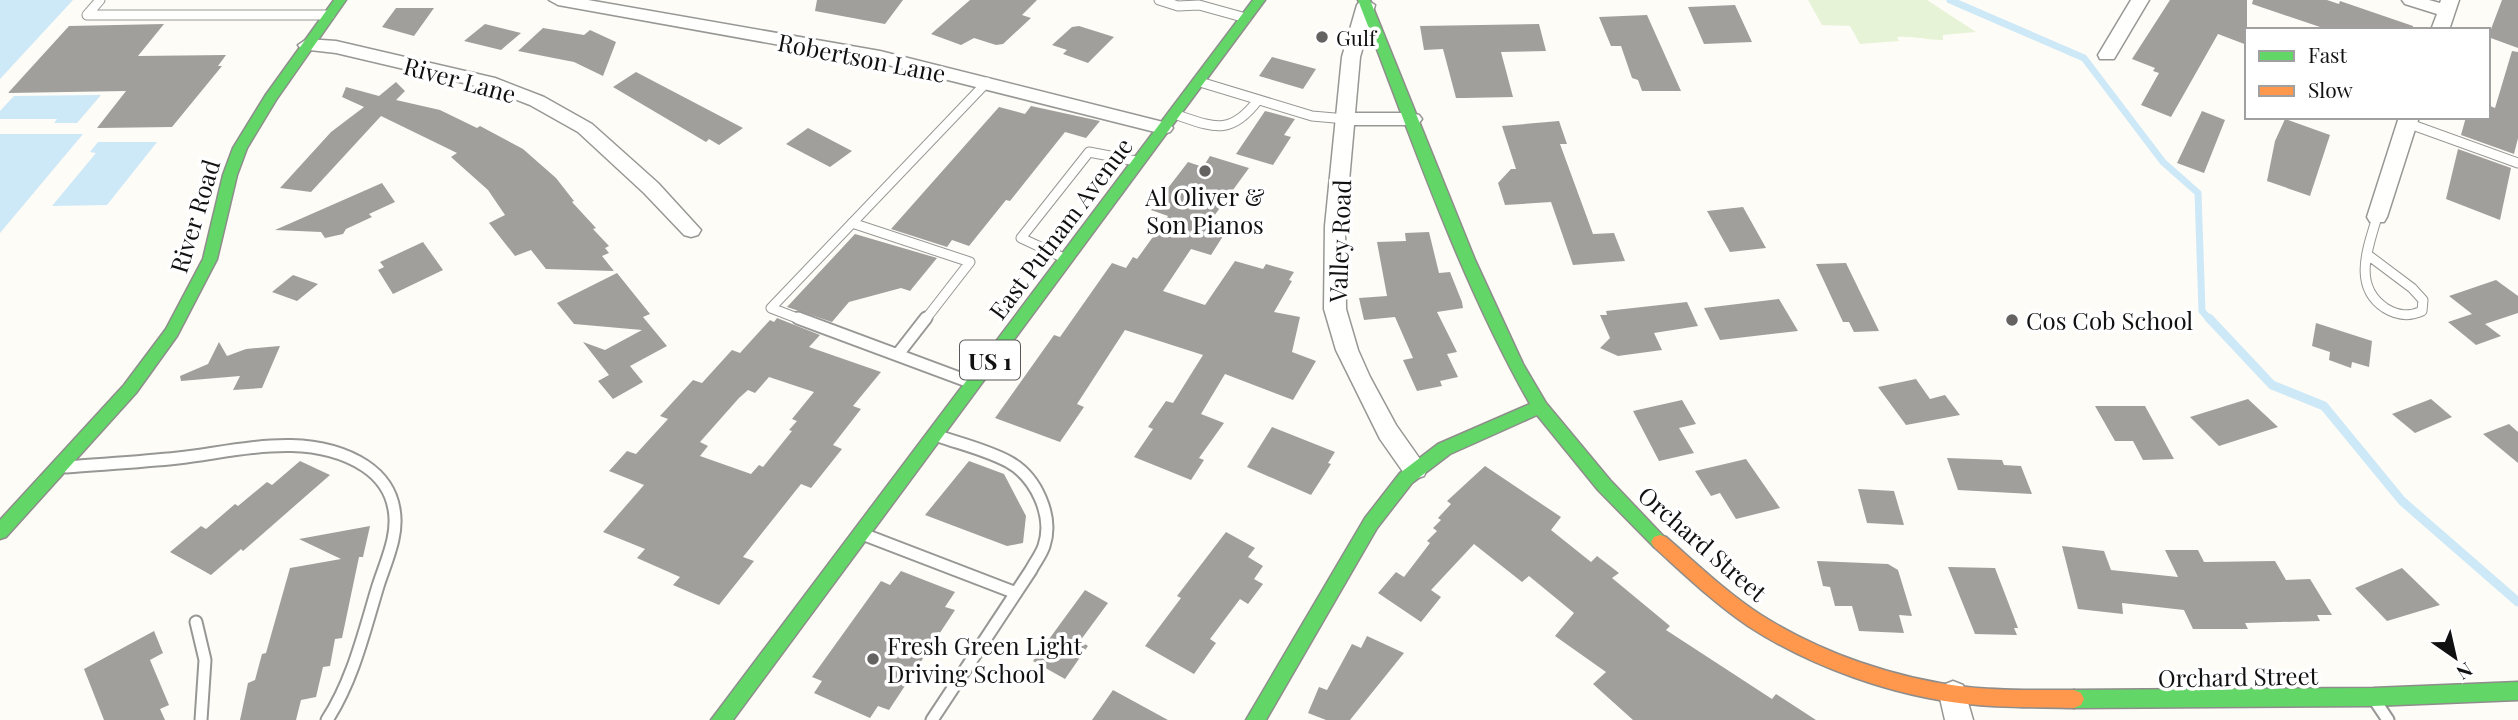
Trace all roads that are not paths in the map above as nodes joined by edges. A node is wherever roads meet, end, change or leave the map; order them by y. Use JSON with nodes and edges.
{"nodes":[{"id":1,"x":100,"y":0,"type":"edge"},
{"id":2,"x":340,"y":0,"type":"edge"},
{"id":3,"x":558,"y":0,"type":"edge"},
{"id":4,"x":1159,"y":0,"type":"edge"},
{"id":5,"x":1259,"y":0,"type":"edge"},
{"id":6,"x":2140,"y":0,"type":"edge"},
{"id":7,"x":2411,"y":0,"type":"edge"},
{"id":8,"x":1201,"y":2,"type":"edge"},
{"id":9,"x":1365,"y":2,"type":"edge"},
{"id":10,"x":2448,"y":6,"type":"edge"},
{"id":11,"x":330,"y":15,"type":"junction"},
{"id":12,"x":1246,"y":18,"type":"junction"},
{"id":13,"x":2441,"y":28,"type":"edge"},
{"id":14,"x":307,"y":45,"type":"junction"},
{"id":15,"x":2107,"y":55,"type":"dead end"},
{"id":16,"x":1198,"y":81,"type":"junction"},
{"id":17,"x":987,"y":82,"type":"junction"},
{"id":18,"x":1258,"y":100,"type":"junction"},
{"id":19,"x":1346,"y":119,"type":"junction"},
{"id":20,"x":1412,"y":119,"type":"junction"},
{"id":21,"x":2408,"y":120,"type":"edge"},
{"id":22,"x":1168,"y":121,"type":"junction"},
{"id":23,"x":1139,"y":161,"type":"junction"},
{"id":24,"x":2518,"y":163,"type":"edge"},
{"id":25,"x":2377,"y":217,"type":"joint"},
{"id":26,"x":852,"y":223,"type":"junction"},
{"id":27,"x":691,"y":230,"type":"dead end"},
{"id":28,"x":2368,"y":255,"type":"junction"},
{"id":29,"x":1065,"y":259,"type":"junction"},
{"id":30,"x":898,"y":354,"type":"junction"},
{"id":31,"x":973,"y":383,"type":"junction"},
{"id":32,"x":1539,"y":407,"type":"junction"},
{"id":33,"x":935,"y":435,"type":"junction"},
{"id":34,"x":60,"y":467,"type":"junction"},
{"id":35,"x":1415,"y":469,"type":"junction"},
{"id":36,"x":0,"y":533,"type":"edge"},
{"id":37,"x":861,"y":533,"type":"junction"},
{"id":38,"x":1016,"y":593,"type":"junction"},
{"id":39,"x":196,"y":622,"type":"dead end"},
{"id":40,"x":2518,"y":691,"type":"edge"},
{"id":41,"x":2373,"y":697,"type":"junction"},
{"id":42,"x":1956,"y":707,"type":"edge"},
{"id":43,"x":201,"y":720,"type":"edge"},
{"id":44,"x":327,"y":720,"type":"edge"},
{"id":45,"x":722,"y":720,"type":"edge"},
{"id":46,"x":932,"y":720,"type":"edge"},
{"id":47,"x":1256,"y":720,"type":"edge"},
{"id":48,"x":2388,"y":720,"type":"edge"}],
"edges":[{"from":1,"to":11,"type":"lane"},
{"from":2,"to":11,"type":"main road","name":"River Road"},
{"from":3,"to":17,"type":"street","name":"Robertson Lane"},
{"from":4,"to":8,"type":"lane"},
{"from":5,"to":12,"type":"main road","name":"East Putnam Avenue","number":"US 1"},
{"from":6,"to":15,"type":"street"},
{"from":7,"to":10,"type":"street"},
{"from":8,"to":12,"type":"lane"},
{"from":9,"to":19,"type":"street","name":"Valley Road"},
{"from":9,"to":20,"type":"main road","name":"Orchard Street"},
{"from":10,"to":13,"type":"street"},
{"from":11,"to":14,"type":"main road","name":"River Road"},
{"from":12,"to":16,"type":"main road","name":"East Putnam Avenue","number":"US 1"},
{"from":14,"to":27,"type":"street","name":"River Lane"},
{"from":14,"to":34,"type":"main road","name":"River Road"},
{"from":16,"to":18,"type":"lane"},
{"from":16,"to":22,"type":"main road","name":"East Putnam Avenue","number":"US 1"},
{"from":17,"to":22,"type":"street","name":"Robertson Lane"},
{"from":17,"to":26,"type":"lane"},
{"from":18,"to":19,"type":"lane"},
{"from":18,"to":22,"type":"lane"},
{"from":19,"to":20,"type":"street"},
{"from":19,"to":35,"type":"street","name":"Valley Road"},
{"from":20,"to":32,"type":"main road","name":"Orchard Street"},
{"from":21,"to":24,"type":"lane"},
{"from":21,"to":25,"type":"street"},
{"from":22,"to":23,"type":"main road","name":"East Putnam Avenue","number":"US 1"},
{"from":23,"to":29,"type":"main road","name":"East Putnam Avenue","number":"US 1"},
{"from":23,"to":29,"type":"lane"},
{"from":25,"to":28,"type":"lane"},
{"from":26,"to":30,"type":"lane"},
{"from":26,"to":30,"type":"lane"},
{"from":28,"to":28,"type":"lane"},
{"from":29,"to":31,"type":"main road","name":"East Putnam Avenue","number":"US 1"},
{"from":30,"to":31,"type":"lane"},
{"from":31,"to":33,"type":"main road","name":"East Putnam Avenue","number":"US 1"},
{"from":32,"to":35,"type":"main road"},
{"from":32,"to":42,"type":"main road","name":"Orchard Street"},
{"from":33,"to":37,"type":"main road","name":"East Putnam Avenue","number":"US 1"},
{"from":33,"to":38,"type":"lane"},
{"from":34,"to":36,"type":"main road","name":"River Road"},
{"from":34,"to":44,"type":"lane"},
{"from":35,"to":47,"type":"main road"},
{"from":37,"to":38,"type":"lane"},
{"from":37,"to":45,"type":"main road","name":"East Putnam Avenue","number":"US 1"},
{"from":38,"to":46,"type":"lane"},
{"from":39,"to":43,"type":"lane"},
{"from":40,"to":41,"type":"main road","name":"Orchard Street"},
{"from":41,"to":42,"type":"main road","name":"Orchard Street"},
{"from":41,"to":48,"type":"lane"}]}
